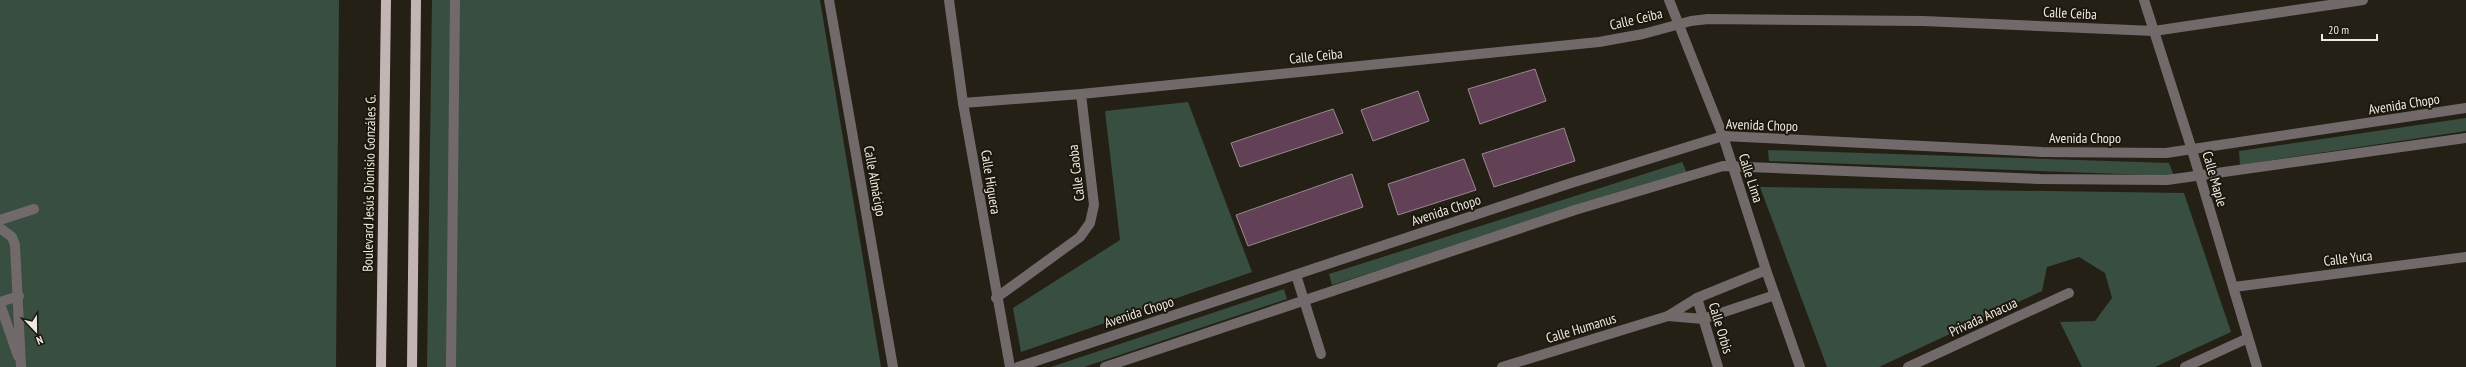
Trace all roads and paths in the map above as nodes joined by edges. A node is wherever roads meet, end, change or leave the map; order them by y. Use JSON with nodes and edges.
{"nodes":[{"id":1,"x":386,"y":0,"type":"edge"},
{"id":2,"x":416,"y":0,"type":"edge"},
{"id":3,"x":455,"y":0,"type":"edge"},
{"id":4,"x":829,"y":0,"type":"edge"},
{"id":5,"x":949,"y":0,"type":"edge"},
{"id":6,"x":1669,"y":0,"type":"edge"},
{"id":7,"x":2144,"y":0,"type":"edge"},
{"id":8,"x":2363,"y":0,"type":"edge"},
{"id":9,"x":1678,"y":24,"type":"junction"},
{"id":10,"x":2154,"y":31,"type":"junction"},
{"id":11,"x":1081,"y":94,"type":"junction"},
{"id":12,"x":964,"y":103,"type":"junction"},
{"id":13,"x":2466,"y":108,"type":"edge"},
{"id":14,"x":1723,"y":136,"type":"junction"},
{"id":15,"x":2466,"y":138,"type":"edge"},
{"id":16,"x":2192,"y":150,"type":"junction"},
{"id":17,"x":1732,"y":165,"type":"junction"},
{"id":18,"x":2199,"y":177,"type":"junction"},
{"id":19,"x":34,"y":210,"type":"dead end"},
{"id":20,"x":0,"y":220,"type":"edge"},
{"id":21,"x":0,"y":228,"type":"edge"},
{"id":22,"x":2466,"y":257,"type":"edge"},
{"id":23,"x":1766,"y":270,"type":"junction"},
{"id":24,"x":1296,"y":275,"type":"junction"},
{"id":25,"x":2234,"y":287,"type":"junction"},
{"id":26,"x":2069,"y":293,"type":"dead end"},
{"id":27,"x":1775,"y":294,"type":"junction"},
{"id":28,"x":19,"y":296,"type":"junction"},
{"id":29,"x":996,"y":298,"type":"junction"},
{"id":30,"x":1697,"y":298,"type":"junction"},
{"id":31,"x":1305,"y":300,"type":"junction"},
{"id":32,"x":0,"y":303,"type":"edge"},
{"id":33,"x":1668,"y":316,"type":"junction"},
{"id":34,"x":1703,"y":319,"type":"junction"},
{"id":35,"x":2248,"y":338,"type":"junction"},
{"id":36,"x":1321,"y":354,"type":"dead end"},
{"id":37,"x":21,"y":366,"type":"edge"},
{"id":38,"x":380,"y":367,"type":"edge"},
{"id":39,"x":412,"y":367,"type":"edge"},
{"id":40,"x":451,"y":367,"type":"edge"},
{"id":41,"x":893,"y":367,"type":"edge"},
{"id":42,"x":1010,"y":367,"type":"edge"},
{"id":43,"x":1018,"y":367,"type":"edge"},
{"id":44,"x":1105,"y":367,"type":"edge"},
{"id":45,"x":1502,"y":367,"type":"edge"},
{"id":46,"x":1718,"y":367,"type":"edge"},
{"id":47,"x":1800,"y":367,"type":"edge"},
{"id":48,"x":1908,"y":367,"type":"edge"},
{"id":49,"x":2185,"y":367,"type":"edge"},
{"id":50,"x":2257,"y":367,"type":"edge"}],
"edges":[{"from":1,"to":38,"type":"main road","name":"Boulevard Jesús Dionisio Gonzáles G."},
{"from":2,"to":39,"type":"main road"},
{"from":3,"to":40,"type":"street"},
{"from":4,"to":41,"type":"street","name":"Calle Almácigo"},
{"from":5,"to":12,"type":"street","name":"Calle Higuera"},
{"from":6,"to":9,"type":"street","name":"Calle Lima"},
{"from":7,"to":10,"type":"street","name":"Calle Maple"},
{"from":8,"to":10,"type":"street","name":"Calle Ceiba"},
{"from":9,"to":10,"type":"street","name":"Calle Ceiba"},
{"from":9,"to":11,"type":"street","name":"Calle Ceiba"},
{"from":9,"to":14,"type":"street","name":"Calle Lima"},
{"from":10,"to":16,"type":"street","name":"Calle Maple"},
{"from":11,"to":12,"type":"street","name":"Calle Ceiba"},
{"from":11,"to":29,"type":"street","name":"Calle Caoba"},
{"from":12,"to":29,"type":"street","name":"Calle Higuera"},
{"from":13,"to":16,"type":"street","name":"Avenida Chopo"},
{"from":14,"to":16,"type":"street","name":"Avenida Chopo"},
{"from":14,"to":17,"type":"street","name":"Calle Lima"},
{"from":14,"to":24,"type":"street","name":"Avenida Chopo"},
{"from":15,"to":18,"type":"street"},
{"from":16,"to":18,"type":"street","name":"Calle Maple"},
{"from":17,"to":18,"type":"street"},
{"from":17,"to":23,"type":"street","name":"Calle Lima"},
{"from":17,"to":31,"type":"street"},
{"from":18,"to":25,"type":"street","name":"Calle Maple"},
{"from":19,"to":20,"type":"street"},
{"from":21,"to":28,"type":"street"},
{"from":22,"to":25,"type":"street","name":"Calle Yuca"},
{"from":23,"to":27,"type":"street","name":"Calle Lima"},
{"from":23,"to":30,"type":"street","name":"Calle Humanus"},
{"from":24,"to":31,"type":"street"},
{"from":24,"to":43,"type":"street","name":"Avenida Chopo"},
{"from":25,"to":35,"type":"street","name":"Calle Maple"},
{"from":26,"to":48,"type":"street","name":"Privada Anacua"},
{"from":27,"to":34,"type":"street","name":"Calle Humanus"},
{"from":27,"to":47,"type":"street","name":"Calle Lima"},
{"from":28,"to":32,"type":"street"},
{"from":28,"to":37,"type":"street"},
{"from":29,"to":42,"type":"street","name":"Calle Higuera"},
{"from":30,"to":33,"type":"street","name":"Calle Humanus"},
{"from":30,"to":34,"type":"street","name":"Calle Orbis"},
{"from":31,"to":36,"type":"street"},
{"from":31,"to":44,"type":"street"},
{"from":32,"to":37,"type":"street"},
{"from":33,"to":34,"type":"street","name":"Calle Humanus"},
{"from":33,"to":45,"type":"street","name":"Calle Humanus"},
{"from":34,"to":46,"type":"street","name":"Calle Orbis"},
{"from":35,"to":49,"type":"street"},
{"from":35,"to":50,"type":"street","name":"Calle Maple"}]}
